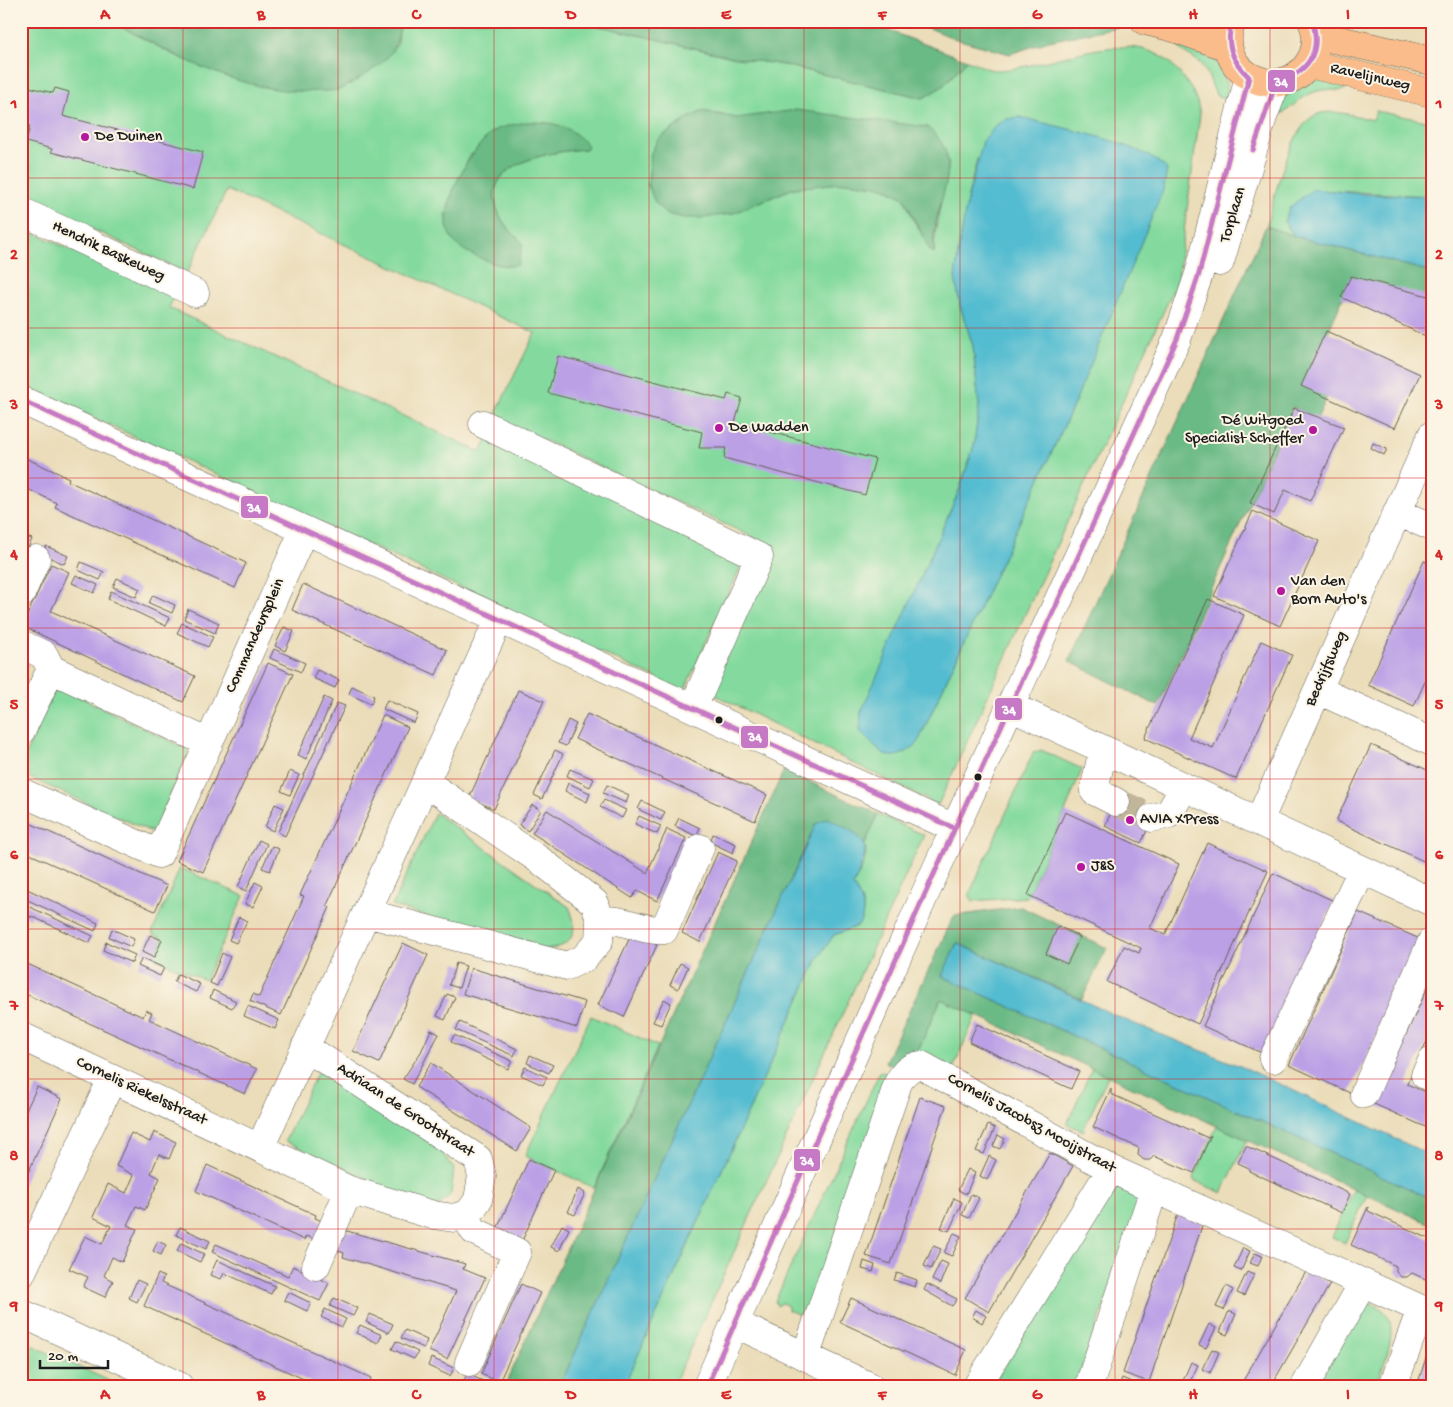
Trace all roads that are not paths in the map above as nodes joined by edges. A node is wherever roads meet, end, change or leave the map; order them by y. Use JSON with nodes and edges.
{"nodes":[{"id":1,"x":1145,"y":21,"type":"edge"},
{"id":2,"x":1314,"y":28,"type":"edge"},
{"id":3,"x":1230,"y":34,"type":"edge"},
{"id":4,"x":1432,"y":61,"type":"edge"},
{"id":5,"x":1309,"y":64,"type":"junction"},
{"id":6,"x":1249,"y":77,"type":"junction"},
{"id":7,"x":1276,"y":83,"type":"junction"},
{"id":8,"x":1432,"y":93,"type":"edge"},
{"id":9,"x":21,"y":211,"type":"edge"},
{"id":10,"x":196,"y":293,"type":"dead end"},
{"id":11,"x":1177,"y":339,"type":"junction"},
{"id":12,"x":21,"y":400,"type":"edge"},
{"id":13,"x":483,"y":424,"type":"dead end"},
{"id":14,"x":1432,"y":435,"type":"edge"},
{"id":15,"x":1397,"y":512,"type":"junction"},
{"id":16,"x":1432,"y":527,"type":"edge"},
{"id":17,"x":304,"y":530,"type":"junction"},
{"id":18,"x":36,"y":559,"type":"dead end"},
{"id":19,"x":21,"y":594,"type":"edge"},
{"id":20,"x":499,"y":619,"type":"junction"},
{"id":21,"x":21,"y":644,"type":"edge"},
{"id":22,"x":51,"y":669,"type":"junction"},
{"id":23,"x":1318,"y":690,"type":"junction"},
{"id":24,"x":1010,"y":706,"type":"junction"},
{"id":25,"x":693,"y":708,"type":"junction"},
{"id":26,"x":1432,"y":728,"type":"edge"},
{"id":27,"x":1404,"y":729,"type":"junction"},
{"id":28,"x":21,"y":731,"type":"edge"},
{"id":29,"x":208,"y":742,"type":"junction"},
{"id":30,"x":1432,"y":742,"type":"edge"},
{"id":31,"x":1103,"y":749,"type":"junction"},
{"id":32,"x":425,"y":782,"type":"junction"},
{"id":33,"x":1184,"y":787,"type":"junction"},
{"id":34,"x":21,"y":792,"type":"edge"},
{"id":35,"x":1106,"y":804,"type":"dead end"},
{"id":36,"x":1155,"y":822,"type":"dead end"},
{"id":37,"x":1259,"y":822,"type":"junction"},
{"id":38,"x":954,"y":828,"type":"junction"},
{"id":39,"x":700,"y":848,"type":"dead end"},
{"id":40,"x":1362,"y":870,"type":"junction"},
{"id":41,"x":1432,"y":902,"type":"edge"},
{"id":42,"x":366,"y":913,"type":"junction"},
{"id":43,"x":600,"y":921,"type":"junction"},
{"id":44,"x":1432,"y":941,"type":"edge"},
{"id":45,"x":21,"y":1036,"type":"edge"},
{"id":46,"x":305,"y":1047,"type":"junction"},
{"id":47,"x":1273,"y":1059,"type":"dead end"},
{"id":48,"x":1432,"y":1060,"type":"edge"},
{"id":49,"x":1432,"y":1078,"type":"edge"},
{"id":50,"x":112,"y":1079,"type":"junction"},
{"id":51,"x":1364,"y":1094,"type":"dead end"},
{"id":52,"x":260,"y":1148,"type":"junction"},
{"id":53,"x":1111,"y":1169,"type":"junction"},
{"id":54,"x":1154,"y":1189,"type":"junction"},
{"id":55,"x":349,"y":1190,"type":"junction"},
{"id":56,"x":468,"y":1213,"type":"junction"},
{"id":57,"x":316,"y":1266,"type":"dead end"},
{"id":58,"x":21,"y":1274,"type":"edge"},
{"id":59,"x":1363,"y":1283,"type":"junction"},
{"id":60,"x":1427,"y":1311,"type":"edge"},
{"id":61,"x":21,"y":1313,"type":"edge"},
{"id":62,"x":736,"y":1324,"type":"junction"},
{"id":63,"x":806,"y":1355,"type":"junction"},
{"id":64,"x":469,"y":1362,"type":"dead end"},
{"id":65,"x":179,"y":1386,"type":"edge"},
{"id":66,"x":707,"y":1386,"type":"edge"},
{"id":67,"x":869,"y":1386,"type":"edge"},
{"id":68,"x":978,"y":1386,"type":"edge"},
{"id":69,"x":1090,"y":1386,"type":"edge"},
{"id":70,"x":1305,"y":1386,"type":"edge"},
{"id":71,"x":1393,"y":1386,"type":"edge"}],
"edges":[{"from":1,"to":3,"type":"main road"},
{"from":2,"to":4,"type":"main road","name":"Ravelijnweg"},
{"from":2,"to":5,"type":"main road"},
{"from":3,"to":6,"type":"main road"},
{"from":5,"to":7,"type":"main road"},
{"from":5,"to":8,"type":"main road","name":"Ravelijnweg"},
{"from":6,"to":7,"type":"main road"},
{"from":6,"to":11,"type":"street","name":"Torplaan"},
{"from":7,"to":11,"type":"street","name":"Torplaan"},
{"from":9,"to":10,"type":"street","name":"Hendrik Baskeweg"},
{"from":11,"to":24,"type":"street","name":"Torplaan"},
{"from":12,"to":17,"type":"street"},
{"from":13,"to":25,"type":"street"},
{"from":14,"to":15,"type":"street","name":"Bedrijfsweg"},
{"from":15,"to":16,"type":"street"},
{"from":15,"to":23,"type":"street","name":"Bedrijfsweg"},
{"from":17,"to":20,"type":"street"},
{"from":17,"to":29,"type":"street","name":"Commandeursplein"},
{"from":18,"to":19,"type":"street"},
{"from":20,"to":25,"type":"street"},
{"from":20,"to":32,"type":"street"},
{"from":21,"to":22,"type":"street"},
{"from":22,"to":28,"type":"street"},
{"from":22,"to":29,"type":"street"},
{"from":23,"to":27,"type":"street"},
{"from":23,"to":37,"type":"street","name":"Bedrijfsweg"},
{"from":24,"to":31,"type":"street"},
{"from":24,"to":38,"type":"street","name":"Torplaan"},
{"from":25,"to":38,"type":"street"},
{"from":26,"to":27,"type":"street"},
{"from":27,"to":30,"type":"street"},
{"from":29,"to":34,"type":"street","name":"Commandeursplein"},
{"from":31,"to":33,"type":"street"},
{"from":31,"to":35,"type":"street"},
{"from":32,"to":42,"type":"street"},
{"from":32,"to":43,"type":"street"},
{"from":33,"to":36,"type":"street"},
{"from":33,"to":37,"type":"street"},
{"from":37,"to":40,"type":"street"},
{"from":38,"to":62,"type":"street","name":"Torplaan"},
{"from":39,"to":43,"type":"street"},
{"from":40,"to":41,"type":"street"},
{"from":40,"to":47,"type":"street"},
{"from":42,"to":43,"type":"street"},
{"from":42,"to":46,"type":"street"},
{"from":44,"to":51,"type":"street"},
{"from":45,"to":50,"type":"street","name":"Cornelis Riekelsstraat"},
{"from":46,"to":52,"type":"street"},
{"from":46,"to":56,"type":"street","name":"Adriaan de Grootstraat"},
{"from":48,"to":49,"type":"street"},
{"from":50,"to":52,"type":"street","name":"Cornelis Riekelsstraat"},
{"from":50,"to":58,"type":"street"},
{"from":52,"to":55,"type":"street"},
{"from":53,"to":54,"type":"street","name":"Cornelis Jacobsz Mooijstraat"},
{"from":53,"to":63,"type":"street","name":"Cornelis Jacobsz Mooijstraat"},
{"from":53,"to":68,"type":"street"},
{"from":54,"to":59,"type":"street","name":"Cornelis Jacobsz Mooijstraat"},
{"from":54,"to":69,"type":"street"},
{"from":55,"to":56,"type":"street"},
{"from":55,"to":57,"type":"street"},
{"from":56,"to":64,"type":"street"},
{"from":59,"to":60,"type":"street","name":"Cornelis Jacobsz Mooijstraat"},
{"from":59,"to":70,"type":"street"},
{"from":60,"to":71,"type":"street"},
{"from":61,"to":65,"type":"street"},
{"from":62,"to":63,"type":"street"},
{"from":62,"to":66,"type":"street","name":"Torplaan"},
{"from":63,"to":67,"type":"street"}]}
